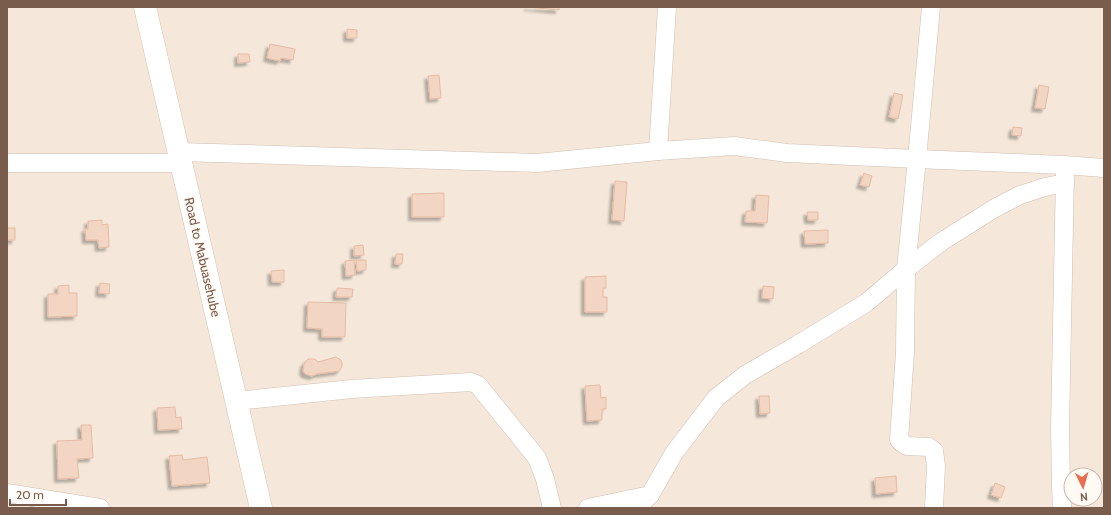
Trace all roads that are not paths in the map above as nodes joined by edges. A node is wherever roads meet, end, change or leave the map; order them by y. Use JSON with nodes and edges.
{"nodes":[{"id":1,"x":145,"y":7,"type":"edge"},
{"id":2,"x":666,"y":7,"type":"edge"},
{"id":3,"x":931,"y":7,"type":"edge"},
{"id":4,"x":658,"y":151,"type":"junction"},
{"id":5,"x":180,"y":158,"type":"junction"},
{"id":6,"x":917,"y":159,"type":"junction"},
{"id":7,"x":7,"y":163,"type":"edge"},
{"id":8,"x":1064,"y":165,"type":"junction"},
{"id":9,"x":1104,"y":168,"type":"edge"},
{"id":10,"x":1065,"y":183,"type":"junction"},
{"id":11,"x":906,"y":269,"type":"junction"},
{"id":12,"x":236,"y":401,"type":"junction"},
{"id":13,"x":650,"y":495,"type":"junction"},
{"id":14,"x":17,"y":499,"type":"edge"},
{"id":15,"x":100,"y":508,"type":"edge"},
{"id":16,"x":261,"y":508,"type":"edge"},
{"id":17,"x":552,"y":508,"type":"edge"},
{"id":18,"x":588,"y":508,"type":"edge"},
{"id":19,"x":636,"y":508,"type":"edge"},
{"id":20,"x":934,"y":508,"type":"edge"},
{"id":21,"x":1062,"y":508,"type":"edge"}],
"edges":[{"from":1,"to":5,"type":"main road","name":"Road to Mabuasehube"},
{"from":2,"to":4,"type":"street"},
{"from":3,"to":6,"type":"street"},
{"from":4,"to":5,"type":"street"},
{"from":4,"to":6,"type":"street"},
{"from":5,"to":7,"type":"street"},
{"from":5,"to":12,"type":"main road","name":"Road to Mabuasehube"},
{"from":6,"to":8,"type":"street"},
{"from":6,"to":11,"type":"street"},
{"from":8,"to":9,"type":"street"},
{"from":8,"to":10,"type":"street"},
{"from":10,"to":11,"type":"street"},
{"from":10,"to":21,"type":"street"},
{"from":11,"to":13,"type":"street"},
{"from":11,"to":20,"type":"street"},
{"from":12,"to":16,"type":"main road","name":"Road to Mabuasehube"},
{"from":12,"to":17,"type":"street"},
{"from":13,"to":18,"type":"street"},
{"from":13,"to":19,"type":"street"},
{"from":14,"to":15,"type":"street"}]}
